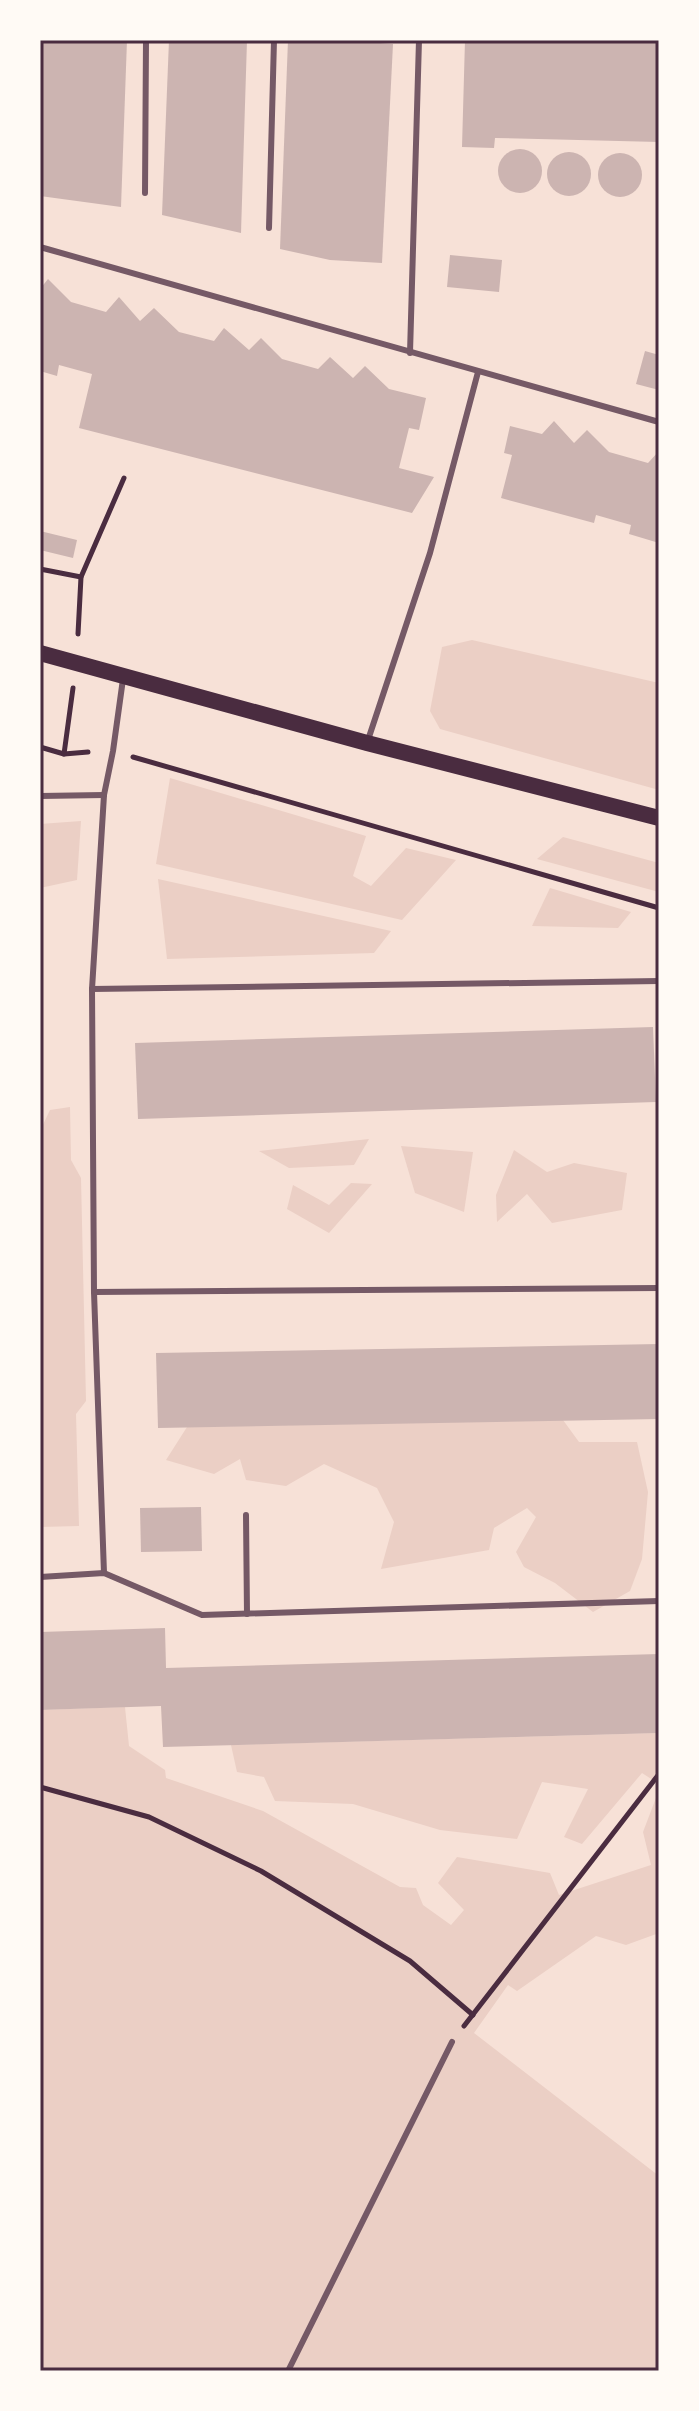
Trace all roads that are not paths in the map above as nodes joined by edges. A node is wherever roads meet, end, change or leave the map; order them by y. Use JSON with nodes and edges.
{"nodes":[{"id":1,"x":146,"y":40,"type":"edge"},
{"id":2,"x":274,"y":40,"type":"edge"},
{"id":3,"x":419,"y":40,"type":"edge"},
{"id":4,"x":145,"y":193,"type":"dead end"},
{"id":5,"x":269,"y":228,"type":"dead end"},
{"id":6,"x":40,"y":247,"type":"edge"},
{"id":7,"x":410,"y":353,"type":"junction"},
{"id":8,"x":478,"y":372,"type":"junction"},
{"id":9,"x":659,"y":422,"type":"edge"},
{"id":10,"x":40,"y":653,"type":"edge"},
{"id":11,"x":123,"y":675,"type":"junction"},
{"id":12,"x":367,"y":743,"type":"junction"},
{"id":13,"x":104,"y":795,"type":"junction"},
{"id":14,"x":40,"y":796,"type":"edge"},
{"id":15,"x":659,"y":818,"type":"edge"},
{"id":16,"x":659,"y":981,"type":"edge"},
{"id":17,"x":92,"y":989,"type":"junction"},
{"id":18,"x":659,"y":1288,"type":"edge"},
{"id":19,"x":94,"y":1292,"type":"junction"},
{"id":20,"x":246,"y":1515,"type":"dead end"},
{"id":21,"x":104,"y":1573,"type":"junction"},
{"id":22,"x":40,"y":1577,"type":"edge"},
{"id":23,"x":659,"y":1601,"type":"edge"},
{"id":24,"x":247,"y":1614,"type":"junction"},
{"id":25,"x":452,"y":2042,"type":"road end"},
{"id":26,"x":288,"y":2371,"type":"edge"}],
"edges":[{"from":1,"to":4,"type":"lane"},
{"from":2,"to":5,"type":"lane"},
{"from":3,"to":7,"type":"lane"},
{"from":6,"to":7,"type":"lane"},
{"from":7,"to":8,"type":"lane"},
{"from":8,"to":9,"type":"lane"},
{"from":8,"to":12,"type":"lane"},
{"from":10,"to":11,"type":"main road"},
{"from":11,"to":12,"type":"main road"},
{"from":11,"to":13,"type":"lane"},
{"from":12,"to":15,"type":"main road"},
{"from":13,"to":14,"type":"lane"},
{"from":13,"to":17,"type":"lane"},
{"from":16,"to":17,"type":"lane"},
{"from":17,"to":19,"type":"lane"},
{"from":18,"to":19,"type":"lane"},
{"from":19,"to":21,"type":"lane"},
{"from":20,"to":24,"type":"lane"},
{"from":21,"to":22,"type":"lane"},
{"from":21,"to":24,"type":"lane"},
{"from":23,"to":24,"type":"lane"},
{"from":25,"to":26,"type":"lane"}]}
